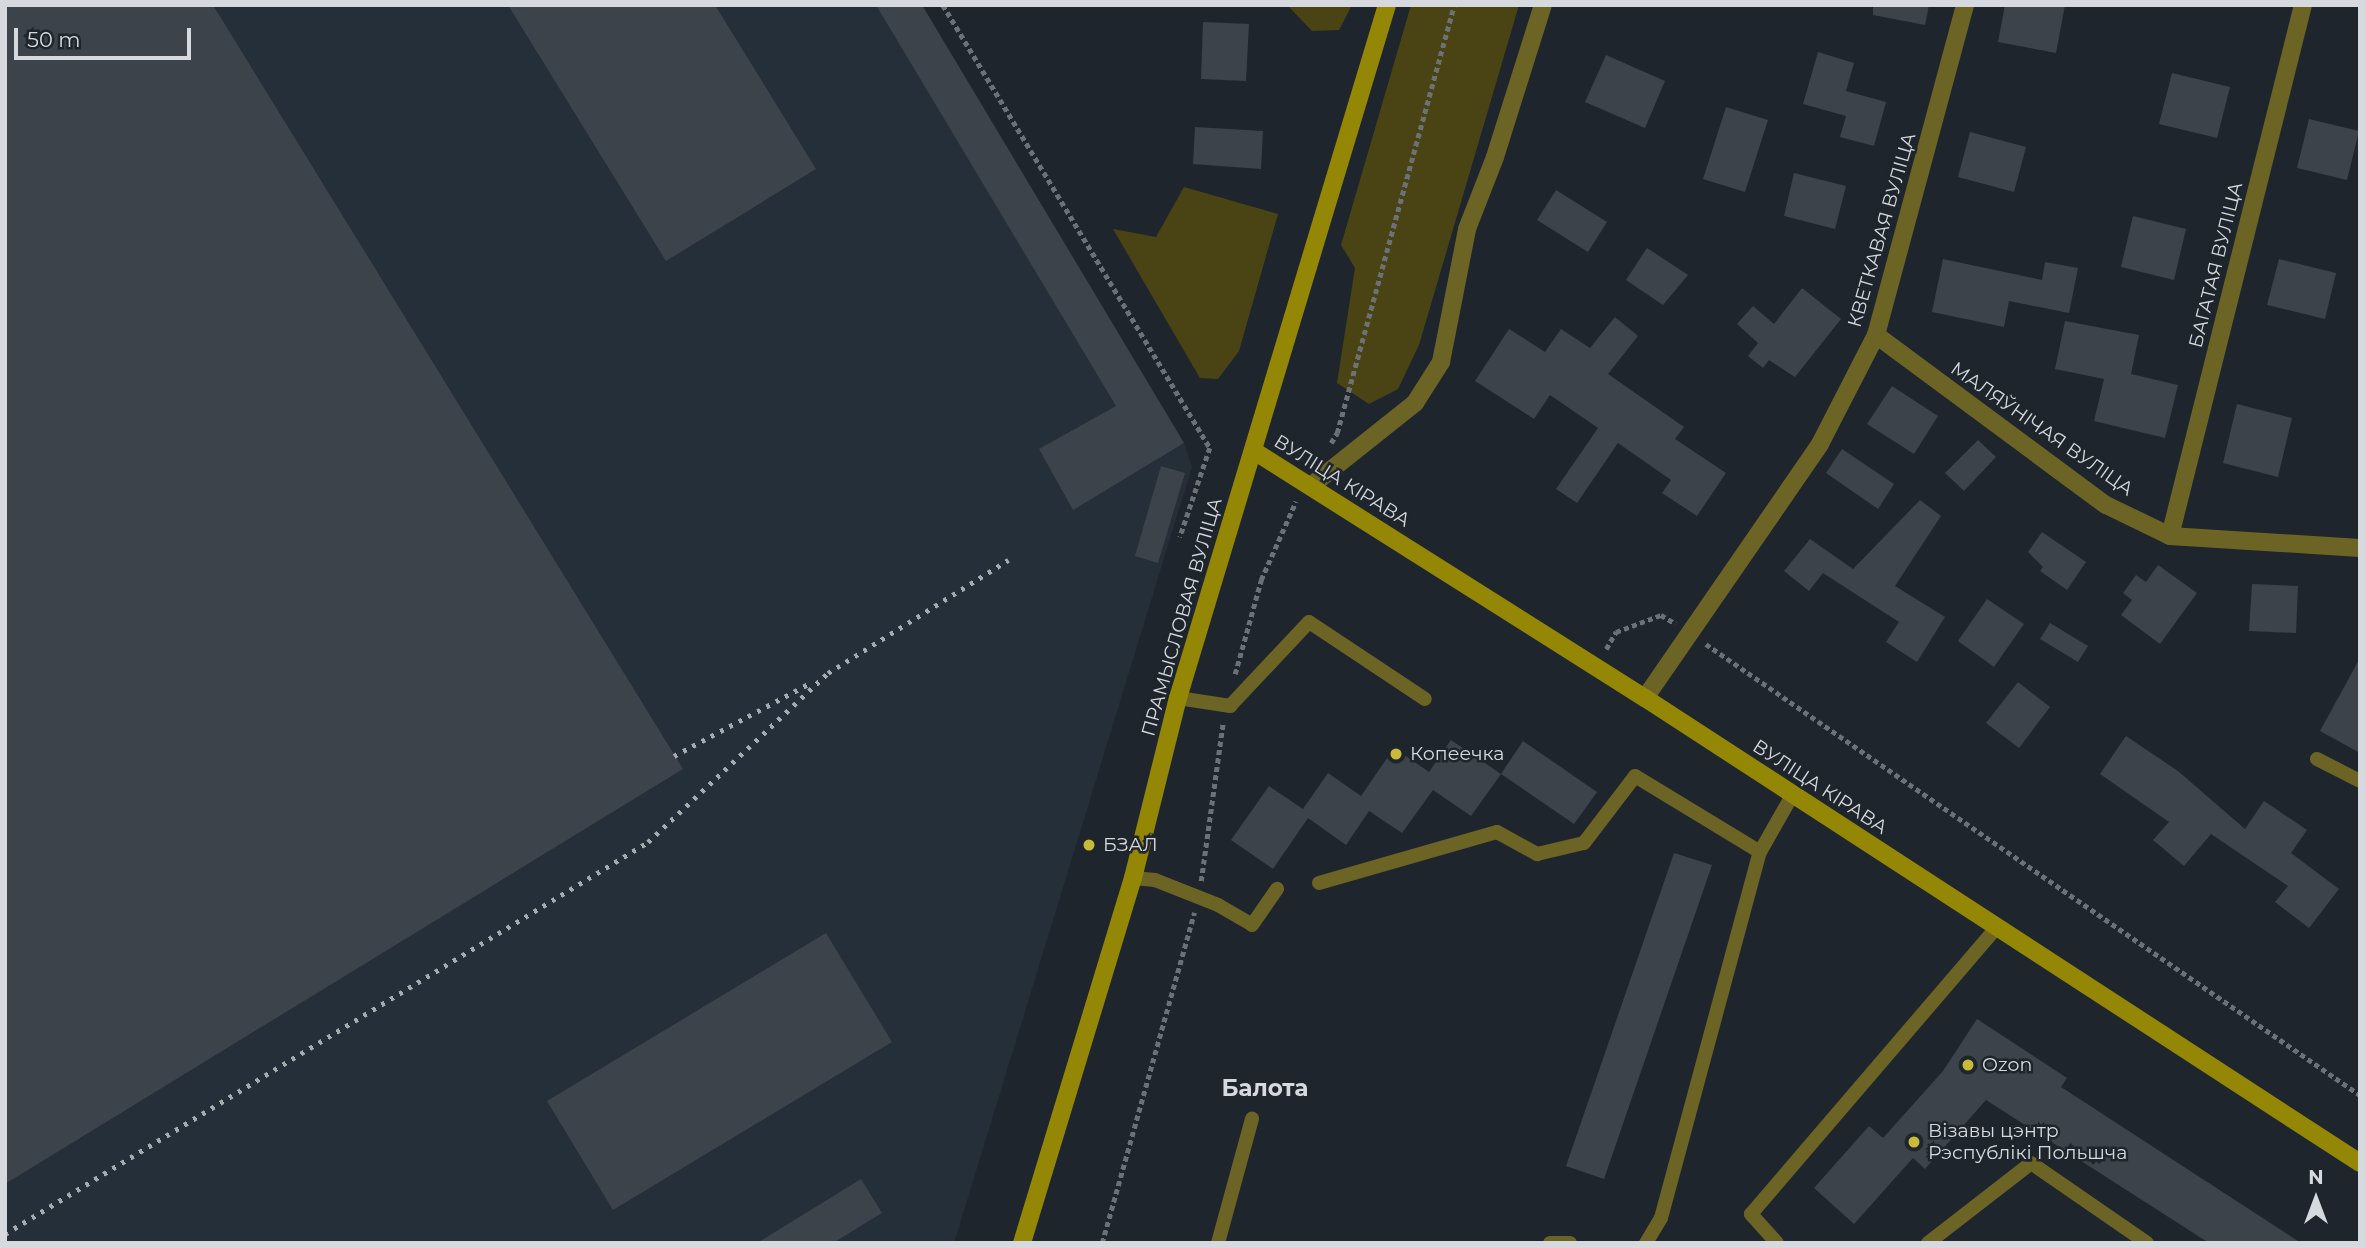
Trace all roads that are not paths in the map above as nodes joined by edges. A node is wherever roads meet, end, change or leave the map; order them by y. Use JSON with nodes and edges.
{"nodes":[{"id":1,"x":1387,"y":5,"type":"edge"},
{"id":2,"x":1543,"y":5,"type":"edge"},
{"id":3,"x":1965,"y":5,"type":"edge"},
{"id":4,"x":2303,"y":5,"type":"edge"},
{"id":5,"x":1876,"y":335,"type":"junction"},
{"id":6,"x":1254,"y":451,"type":"junction"},
{"id":7,"x":1308,"y":483,"type":"junction"},
{"id":8,"x":2170,"y":536,"type":"junction"},
{"id":9,"x":2360,"y":548,"type":"edge"},
{"id":10,"x":1178,"y":698,"type":"junction"},
{"id":11,"x":1645,"y":698,"type":"junction"},
{"id":12,"x":1425,"y":699,"type":"dead end"},
{"id":13,"x":2317,"y":759,"type":"dead end"},
{"id":14,"x":2360,"y":781,"type":"edge"},
{"id":15,"x":1793,"y":794,"type":"junction"},
{"id":16,"x":1760,"y":852,"type":"junction"},
{"id":17,"x":1133,"y":878,"type":"junction"},
{"id":18,"x":1319,"y":883,"type":"dead end"},
{"id":19,"x":1278,"y":889,"type":"dead end"},
{"id":20,"x":1997,"y":927,"type":"junction"},
{"id":21,"x":1252,"y":1119,"type":"dead end"},
{"id":22,"x":2358,"y":1157,"type":"edge"},
{"id":23,"x":1022,"y":1243,"type":"edge"},
{"id":24,"x":1218,"y":1243,"type":"edge"},
{"id":25,"x":1550,"y":1243,"type":"edge"},
{"id":26,"x":1570,"y":1243,"type":"edge"},
{"id":27,"x":1646,"y":1243,"type":"edge"},
{"id":28,"x":1777,"y":1243,"type":"edge"},
{"id":29,"x":1928,"y":1243,"type":"edge"},
{"id":30,"x":2147,"y":1243,"type":"edge"}],
"edges":[{"from":1,"to":6,"type":"main road","name":"ПРАМЫСЛОВАЯ ВУЛІЦА"},
{"from":2,"to":7,"type":"street"},
{"from":3,"to":5,"type":"street","name":"КВЕТКАВАЯ ВУЛІЦА"},
{"from":4,"to":8,"type":"street","name":"БАГАТАЯ ВУЛІЦА"},
{"from":5,"to":8,"type":"street","name":"МАЛЯЎНІЧАЯ ВУЛІЦА"},
{"from":5,"to":11,"type":"street","name":"КВЕТКАВАЯ ВУЛІЦА"},
{"from":6,"to":7,"type":"main road","name":"ВУЛІЦА КІРАВА"},
{"from":6,"to":10,"type":"main road","name":"ПРАМЫСЛОВАЯ ВУЛІЦА"},
{"from":7,"to":11,"type":"main road","name":"ВУЛІЦА КІРАВА"},
{"from":8,"to":9,"type":"street","name":"МАЛЯЎНІЧАЯ ВУЛІЦА"},
{"from":10,"to":12,"type":"lane"},
{"from":10,"to":17,"type":"main road","name":"ПРАМЫСЛОВАЯ ВУЛІЦА"},
{"from":11,"to":15,"type":"main road","name":"ВУЛІЦА КІРАВА"},
{"from":13,"to":14,"type":"lane"},
{"from":15,"to":16,"type":"lane"},
{"from":15,"to":20,"type":"main road","name":"ВУЛІЦА КІРАВА"},
{"from":16,"to":18,"type":"lane"},
{"from":16,"to":27,"type":"lane"},
{"from":17,"to":19,"type":"lane"},
{"from":17,"to":23,"type":"main road","name":"ПРАМЫСЛОВАЯ ВУЛІЦА"},
{"from":20,"to":22,"type":"main road","name":"ВУЛІЦА КІРАВА"},
{"from":20,"to":28,"type":"lane"},
{"from":21,"to":24,"type":"lane"},
{"from":25,"to":26,"type":"lane"},
{"from":29,"to":30,"type":"lane"}]}
